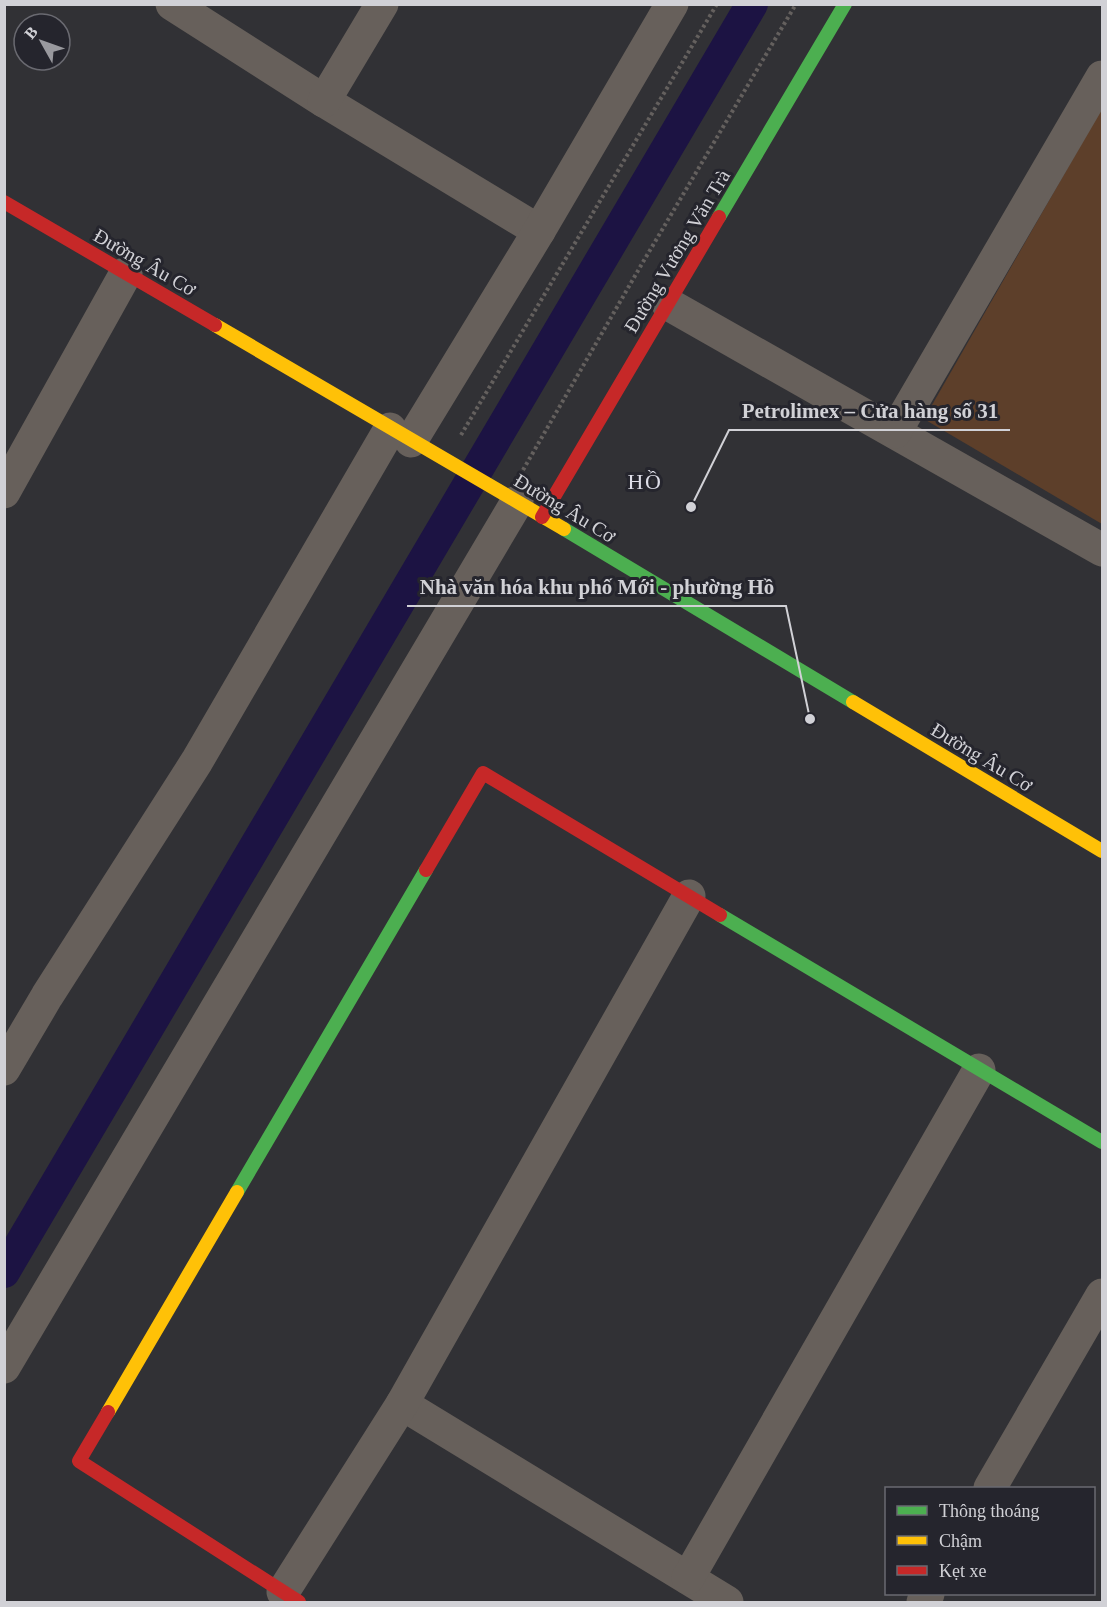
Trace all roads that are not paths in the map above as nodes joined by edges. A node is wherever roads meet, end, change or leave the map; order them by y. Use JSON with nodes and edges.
{"nodes":[{"id":1,"x":172,"y":4,"type":"edge"},
{"id":2,"x":382,"y":4,"type":"edge"},
{"id":3,"x":672,"y":4,"type":"edge"},
{"id":4,"x":845,"y":4,"type":"edge"},
{"id":5,"x":1102,"y":77,"type":"edge"},
{"id":6,"x":324,"y":101,"type":"junction"},
{"id":7,"x":4,"y":202,"type":"edge"},
{"id":8,"x":539,"y":231,"type":"junction"},
{"id":9,"x":126,"y":273,"type":"junction"},
{"id":10,"x":668,"y":304,"type":"junction"},
{"id":11,"x":895,"y":432,"type":"junction"},
{"id":12,"x":411,"y":441,"type":"junction"},
{"id":13,"x":4,"y":492,"type":"edge"},
{"id":14,"x":522,"y":505,"type":"junction"},
{"id":15,"x":1102,"y":550,"type":"edge"},
{"id":16,"x":1102,"y":851,"type":"edge"},
{"id":17,"x":689,"y":896,"type":"junction"},
{"id":18,"x":4,"y":1069,"type":"edge"},
{"id":19,"x":979,"y":1070,"type":"junction"},
{"id":20,"x":1102,"y":1142,"type":"edge"},
{"id":21,"x":1102,"y":1295,"type":"edge"},
{"id":22,"x":4,"y":1367,"type":"edge"},
{"id":23,"x":402,"y":1404,"type":"junction"},
{"id":24,"x":991,"y":1487,"type":"edge"},
{"id":25,"x":688,"y":1578,"type":"junction"},
{"id":26,"x":291,"y":1597,"type":"edge"},
{"id":27,"x":727,"y":1602,"type":"edge"}],
"edges":[{"from":1,"to":6,"type":"street"},
{"from":2,"to":6,"type":"street"},
{"from":3,"to":8,"type":"street"},
{"from":4,"to":10,"type":"main road","name":"Đường Vương Văn Trà"},
{"from":5,"to":11,"type":"street"},
{"from":6,"to":8,"type":"street"},
{"from":7,"to":9,"type":"main road","name":"Đường Âu Cơ"},
{"from":8,"to":12,"type":"street"},
{"from":9,"to":12,"type":"main road","name":"Đường Âu Cơ"},
{"from":9,"to":13,"type":"street"},
{"from":10,"to":11,"type":"street"},
{"from":10,"to":14,"type":"main road","name":"Đường Vương Văn Trà"},
{"from":11,"to":15,"type":"street"},
{"from":12,"to":14,"type":"main road","name":"Đường Âu Cơ"},
{"from":12,"to":18,"type":"street"},
{"from":14,"to":16,"type":"main road","name":"Đường Âu Cơ"},
{"from":14,"to":22,"type":"street"},
{"from":17,"to":19,"type":"main road"},
{"from":17,"to":23,"type":"street"},
{"from":17,"to":26,"type":"main road"},
{"from":19,"to":20,"type":"main road"},
{"from":19,"to":25,"type":"street"},
{"from":21,"to":24,"type":"street"},
{"from":23,"to":25,"type":"street"},
{"from":23,"to":26,"type":"street"},
{"from":25,"to":27,"type":"street"}]}
